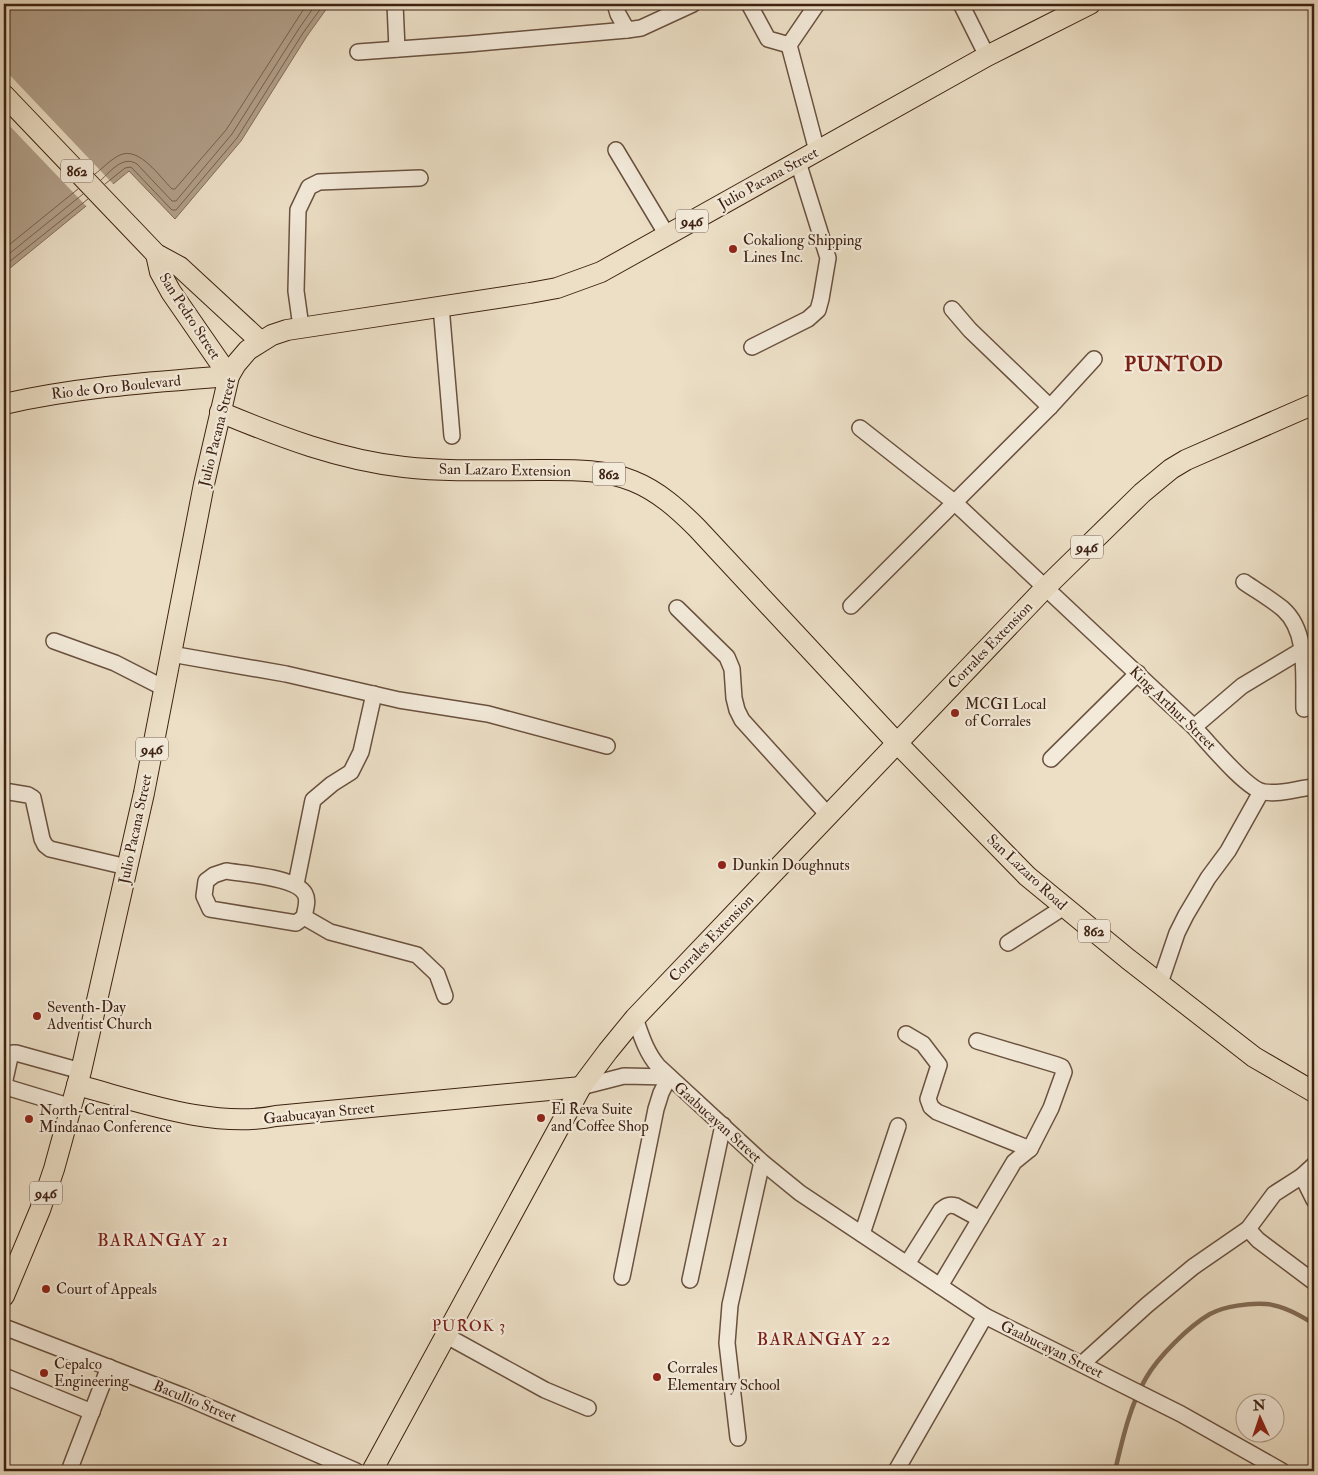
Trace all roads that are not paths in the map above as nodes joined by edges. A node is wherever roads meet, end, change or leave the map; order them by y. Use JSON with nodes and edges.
{"nodes":[{"id":1,"x":395,"y":4,"type":"edge"},
{"id":2,"x":615,"y":4,"type":"edge"},
{"id":3,"x":693,"y":4,"type":"edge"},
{"id":4,"x":749,"y":4,"type":"edge"},
{"id":5,"x":817,"y":4,"type":"edge"},
{"id":6,"x":961,"y":4,"type":"edge"},
{"id":7,"x":1090,"y":4,"type":"edge"},
{"id":8,"x":1069,"y":9,"type":"edge"},
{"id":9,"x":627,"y":30,"type":"junction"},
{"id":10,"x":789,"y":45,"type":"junction"},
{"id":11,"x":398,"y":49,"type":"junction"},
{"id":12,"x":358,"y":52,"type":"dead end"},
{"id":13,"x":987,"y":56,"type":"junction"},
{"id":14,"x":4,"y":95,"type":"edge"},
{"id":15,"x":616,"y":150,"type":"dead end"},
{"id":16,"x":817,"y":151,"type":"junction"},
{"id":17,"x":798,"y":162,"type":"junction"},
{"id":18,"x":420,"y":178,"type":"dead end"},
{"id":19,"x":667,"y":235,"type":"junction"},
{"id":20,"x":153,"y":251,"type":"junction"},
{"id":21,"x":441,"y":306,"type":"junction"},
{"id":22,"x":952,"y":308,"type":"dead end"},
{"id":23,"x":301,"y":327,"type":"junction"},
{"id":24,"x":260,"y":341,"type":"junction"},
{"id":25,"x":752,"y":347,"type":"dead end"},
{"id":26,"x":1094,"y":359,"type":"dead end"},
{"id":27,"x":230,"y":376,"type":"junction"},
{"id":28,"x":4,"y":404,"type":"edge"},
{"id":29,"x":1314,"y":404,"type":"edge"},
{"id":30,"x":1050,"y":407,"type":"junction"},
{"id":31,"x":220,"y":412,"type":"junction"},
{"id":32,"x":860,"y":428,"type":"dead end"},
{"id":33,"x":452,"y":436,"type":"dead end"},
{"id":34,"x":954,"y":502,"type":"junction"},
{"id":35,"x":1244,"y":582,"type":"dead end"},
{"id":36,"x":1045,"y":588,"type":"junction"},
{"id":37,"x":851,"y":606,"type":"dead end"},
{"id":38,"x":677,"y":608,"type":"dead end"},
{"id":39,"x":54,"y":641,"type":"dead end"},
{"id":40,"x":1302,"y":650,"type":"junction"},
{"id":41,"x":171,"y":654,"type":"junction"},
{"id":42,"x":1138,"y":673,"type":"junction"},
{"id":43,"x":164,"y":688,"type":"junction"},
{"id":44,"x":374,"y":694,"type":"junction"},
{"id":45,"x":1304,"y":709,"type":"dead end"},
{"id":46,"x":1194,"y":726,"type":"junction"},
{"id":47,"x":897,"y":743,"type":"junction"},
{"id":48,"x":606,"y":746,"type":"dead end"},
{"id":49,"x":1051,"y":759,"type":"dead end"},
{"id":50,"x":1314,"y":787,"type":"edge"},
{"id":51,"x":4,"y":791,"type":"edge"},
{"id":52,"x":1262,"y":792,"type":"junction"},
{"id":53,"x":828,"y":815,"type":"junction"},
{"id":54,"x":127,"y":867,"type":"junction"},
{"id":55,"x":296,"y":884,"type":"junction"},
{"id":56,"x":1064,"y":907,"type":"junction"},
{"id":57,"x":304,"y":917,"type":"junction"},
{"id":58,"x":1008,"y":942,"type":"dead end"},
{"id":59,"x":1160,"y":983,"type":"junction"},
{"id":60,"x":445,"y":996,"type":"dead end"},
{"id":61,"x":635,"y":1018,"type":"junction"},
{"id":62,"x":906,"y":1034,"type":"dead end"},
{"id":63,"x":977,"y":1041,"type":"dead end"},
{"id":64,"x":669,"y":1076,"type":"junction"},
{"id":65,"x":79,"y":1078,"type":"junction"},
{"id":66,"x":4,"y":1084,"type":"edge"},
{"id":67,"x":581,"y":1087,"type":"junction"},
{"id":68,"x":1314,"y":1092,"type":"edge"},
{"id":69,"x":72,"y":1106,"type":"junction"},
{"id":70,"x":723,"y":1125,"type":"junction"},
{"id":71,"x":898,"y":1126,"type":"dead end"},
{"id":72,"x":1030,"y":1149,"type":"junction"},
{"id":73,"x":762,"y":1162,"type":"junction"},
{"id":74,"x":1314,"y":1165,"type":"edge"},
{"id":75,"x":1302,"y":1176,"type":"junction"},
{"id":76,"x":1314,"y":1200,"type":"edge"},
{"id":77,"x":980,"y":1219,"type":"junction"},
{"id":78,"x":1248,"y":1228,"type":"junction"},
{"id":79,"x":862,"y":1234,"type":"junction"},
{"id":80,"x":906,"y":1264,"type":"junction"},
{"id":81,"x":622,"y":1277,"type":"dead end"},
{"id":82,"x":690,"y":1280,"type":"dead end"},
{"id":83,"x":1314,"y":1282,"type":"edge"},
{"id":84,"x":940,"y":1286,"type":"junction"},
{"id":85,"x":4,"y":1296,"type":"edge"},
{"id":86,"x":985,"y":1316,"type":"junction"},
{"id":87,"x":4,"y":1327,"type":"edge"},
{"id":88,"x":445,"y":1335,"type":"junction"},
{"id":89,"x":1082,"y":1363,"type":"junction"},
{"id":90,"x":109,"y":1367,"type":"junction"},
{"id":91,"x":4,"y":1376,"type":"edge"},
{"id":92,"x":588,"y":1408,"type":"dead end"},
{"id":93,"x":92,"y":1412,"type":"junction"},
{"id":94,"x":738,"y":1438,"type":"dead end"},
{"id":95,"x":69,"y":1471,"type":"edge"},
{"id":96,"x":356,"y":1471,"type":"edge"},
{"id":97,"x":372,"y":1471,"type":"edge"},
{"id":98,"x":896,"y":1471,"type":"edge"},
{"id":99,"x":1282,"y":1471,"type":"edge"}],
"edges":[{"from":1,"to":11,"type":"street"},
{"from":2,"to":9,"type":"street"},
{"from":3,"to":9,"type":"street"},
{"from":4,"to":10,"type":"street"},
{"from":5,"to":10,"type":"street"},
{"from":6,"to":13,"type":"street"},
{"from":7,"to":8,"type":"main road","name":"Julio Pacana Street","number":"946"},
{"from":8,"to":13,"type":"main road","name":"Julio Pacana Street","number":"946"},
{"from":9,"to":11,"type":"street"},
{"from":10,"to":16,"type":"street"},
{"from":11,"to":12,"type":"street"},
{"from":13,"to":16,"type":"main road","name":"Julio Pacana Street","number":"946"},
{"from":14,"to":20,"type":"main road","name":"San Pedro Street","number":"862"},
{"from":15,"to":19,"type":"street"},
{"from":16,"to":17,"type":"main road","name":"Julio Pacana Street","number":"946"},
{"from":17,"to":19,"type":"main road","name":"Julio Pacana Street","number":"946"},
{"from":17,"to":25,"type":"street"},
{"from":18,"to":23,"type":"street"},
{"from":19,"to":21,"type":"main road","name":"Julio Pacana Street","number":"946"},
{"from":20,"to":24,"type":"main road","name":"San Pedro Street","number":"862"},
{"from":20,"to":27,"type":"main road","name":"San Pedro Street","number":"862"},
{"from":21,"to":23,"type":"main road","name":"Julio Pacana Street","number":"946"},
{"from":21,"to":33,"type":"street"},
{"from":22,"to":30,"type":"street"},
{"from":23,"to":24,"type":"main road","name":"Julio Pacana Street","number":"946"},
{"from":24,"to":27,"type":"main road","name":"Julio Pacana Street","number":"946"},
{"from":26,"to":30,"type":"street"},
{"from":27,"to":28,"type":"main road","name":"Rio de Oro Boulevard"},
{"from":27,"to":31,"type":"main road","name":"Julio Pacana Street","number":"946"},
{"from":29,"to":36,"type":"main road","name":"Corrales Extension","number":"946"},
{"from":30,"to":34,"type":"street"},
{"from":31,"to":41,"type":"main road","name":"Julio Pacana Street","number":"946"},
{"from":31,"to":47,"type":"main road","name":"San Lazaro Extension","number":"862"},
{"from":32,"to":34,"type":"street","name":"King Arthur Street"},
{"from":34,"to":36,"type":"street","name":"King Arthur Street"},
{"from":34,"to":37,"type":"street"},
{"from":35,"to":40,"type":"street"},
{"from":36,"to":42,"type":"street","name":"King Arthur Street"},
{"from":36,"to":47,"type":"main road","name":"Corrales Extension","number":"946"},
{"from":38,"to":53,"type":"street"},
{"from":39,"to":43,"type":"street"},
{"from":40,"to":45,"type":"street"},
{"from":40,"to":46,"type":"street"},
{"from":41,"to":43,"type":"main road","name":"Julio Pacana Street","number":"946"},
{"from":41,"to":44,"type":"street"},
{"from":42,"to":46,"type":"street","name":"King Arthur Street"},
{"from":42,"to":49,"type":"street"},
{"from":43,"to":54,"type":"main road","name":"Julio Pacana Street","number":"946"},
{"from":44,"to":48,"type":"street"},
{"from":44,"to":55,"type":"street"},
{"from":46,"to":52,"type":"street","name":"King Arthur Street"},
{"from":47,"to":53,"type":"main road","name":"Corrales Extension","number":"946"},
{"from":47,"to":56,"type":"main road","name":"San Lazaro Road","number":"862"},
{"from":50,"to":52,"type":"street"},
{"from":51,"to":54,"type":"street"},
{"from":52,"to":59,"type":"street"},
{"from":53,"to":61,"type":"main road","name":"Corrales Extension","number":"946"},
{"from":54,"to":65,"type":"main road","name":"Julio Pacana Street","number":"946"},
{"from":55,"to":57,"type":"street"},
{"from":55,"to":57,"type":"street"},
{"from":56,"to":58,"type":"street"},
{"from":56,"to":59,"type":"main road","name":"San Lazaro Road","number":"862"},
{"from":57,"to":60,"type":"street"},
{"from":59,"to":68,"type":"main road","name":"San Lazaro Road","number":"862"},
{"from":61,"to":64,"type":"street"},
{"from":61,"to":67,"type":"main road","name":"Corrales Extension","number":"946"},
{"from":62,"to":72,"type":"street"},
{"from":63,"to":72,"type":"street"},
{"from":64,"to":67,"type":"street","name":"Gaabucayan Street"},
{"from":64,"to":70,"type":"street","name":"Gaabucayan Street"},
{"from":64,"to":81,"type":"street"},
{"from":65,"to":66,"type":"street"},
{"from":65,"to":67,"type":"main road","name":"Gaabucayan Street"},
{"from":65,"to":69,"type":"main road","name":"Julio Pacana Street","number":"946"},
{"from":66,"to":69,"type":"street"},
{"from":67,"to":88,"type":"main road","name":"Corrales Extension","number":"946"},
{"from":69,"to":85,"type":"main road","name":"Julio Pacana Street","number":"946"},
{"from":70,"to":73,"type":"street","name":"Gaabucayan Street"},
{"from":70,"to":82,"type":"street"},
{"from":71,"to":79,"type":"street"},
{"from":72,"to":77,"type":"street"},
{"from":73,"to":79,"type":"street","name":"Gaabucayan Street"},
{"from":73,"to":94,"type":"street"},
{"from":74,"to":75,"type":"street"},
{"from":75,"to":76,"type":"street"},
{"from":75,"to":78,"type":"street"},
{"from":77,"to":80,"type":"street"},
{"from":77,"to":84,"type":"street"},
{"from":78,"to":83,"type":"street"},
{"from":78,"to":89,"type":"street"},
{"from":79,"to":80,"type":"street","name":"Gaabucayan Street"},
{"from":80,"to":84,"type":"street","name":"Gaabucayan Street"},
{"from":84,"to":86,"type":"street","name":"Gaabucayan Street"},
{"from":86,"to":89,"type":"street","name":"Gaabucayan Street"},
{"from":86,"to":98,"type":"street"},
{"from":87,"to":90,"type":"street","name":"Bacullio Street"},
{"from":88,"to":92,"type":"street"},
{"from":88,"to":97,"type":"main road","name":"Corrales Extension","number":"946"},
{"from":89,"to":99,"type":"street","name":"Gaabucayan Street"},
{"from":90,"to":93,"type":"street"},
{"from":90,"to":96,"type":"street","name":"Bacullio Street"},
{"from":91,"to":93,"type":"street"},
{"from":93,"to":95,"type":"street"}]}
